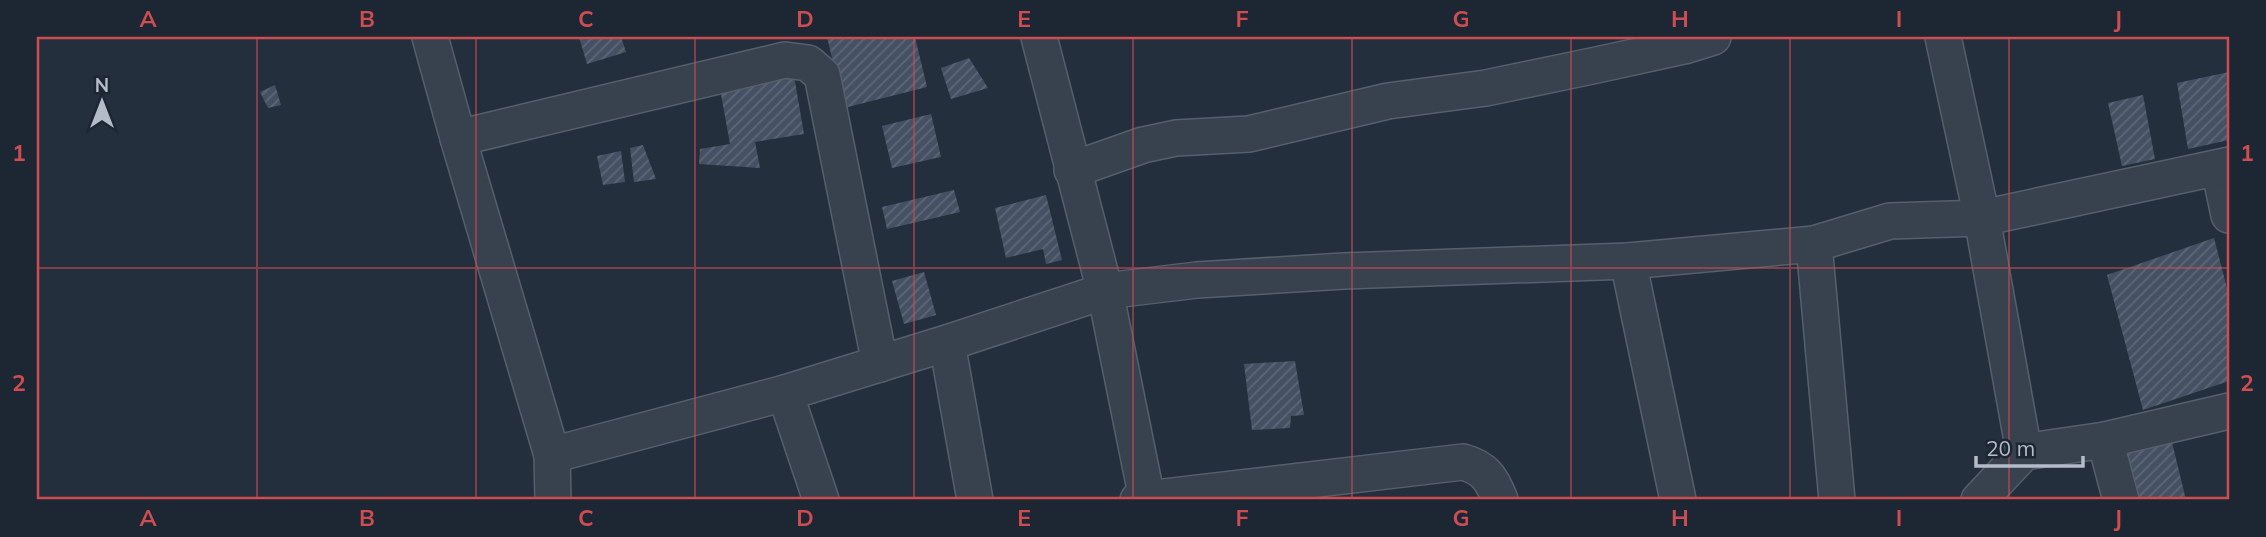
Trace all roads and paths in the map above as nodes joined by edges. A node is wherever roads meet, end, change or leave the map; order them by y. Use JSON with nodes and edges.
{"nodes":[{"id":1,"x":430,"y":37,"type":"edge"},
{"id":2,"x":1040,"y":37,"type":"edge"},
{"id":3,"x":1713,"y":37,"type":"edge"},
{"id":4,"x":1953,"y":39,"type":"edge"},
{"id":5,"x":458,"y":138,"type":"junction"},
{"id":6,"x":2224,"y":166,"type":"edge"},
{"id":7,"x":1072,"y":170,"type":"junction"},
{"id":8,"x":2229,"y":215,"type":"edge"},
{"id":9,"x":1982,"y":218,"type":"junction"},
{"id":10,"x":1814,"y":244,"type":"junction"},
{"id":11,"x":1628,"y":261,"type":"junction"},
{"id":12,"x":1105,"y":291,"type":"junction"},
{"id":13,"x":947,"y":343,"type":"junction"},
{"id":14,"x":880,"y":364,"type":"junction"},
{"id":15,"x":785,"y":393,"type":"junction"},
{"id":16,"x":2229,"y":411,"type":"edge"},
{"id":17,"x":2105,"y":440,"type":"junction"},
{"id":18,"x":2024,"y":452,"type":"junction"},
{"id":19,"x":552,"y":455,"type":"junction"},
{"id":20,"x":553,"y":500,"type":"edge"},
{"id":21,"x":821,"y":500,"type":"edge"},
{"id":22,"x":975,"y":500,"type":"edge"},
{"id":23,"x":1142,"y":500,"type":"edge"},
{"id":24,"x":1500,"y":500,"type":"edge"},
{"id":25,"x":1678,"y":500,"type":"edge"},
{"id":26,"x":1837,"y":500,"type":"edge"},
{"id":27,"x":1979,"y":500,"type":"edge"},
{"id":28,"x":2121,"y":500,"type":"edge"}],
"edges":[{"from":1,"to":5,"type":"street"},
{"from":2,"to":7,"type":"street"},
{"from":3,"to":7,"type":"street"},
{"from":4,"to":9,"type":"street"},
{"from":5,"to":14,"type":"street"},
{"from":5,"to":19,"type":"street"},
{"from":6,"to":8,"type":"street"},
{"from":6,"to":9,"type":"street"},
{"from":7,"to":12,"type":"street"},
{"from":9,"to":10,"type":"street"},
{"from":9,"to":18,"type":"street"},
{"from":10,"to":11,"type":"street"},
{"from":10,"to":26,"type":"street"},
{"from":11,"to":12,"type":"street"},
{"from":11,"to":25,"type":"street"},
{"from":12,"to":13,"type":"street"},
{"from":12,"to":23,"type":"street"},
{"from":13,"to":14,"type":"street"},
{"from":13,"to":22,"type":"street"},
{"from":14,"to":15,"type":"street"},
{"from":15,"to":19,"type":"street"},
{"from":15,"to":21,"type":"street"},
{"from":16,"to":17,"type":"street"},
{"from":17,"to":18,"type":"street"},
{"from":17,"to":28,"type":"street"},
{"from":18,"to":27,"type":"street"},
{"from":19,"to":20,"type":"street"},
{"from":23,"to":24,"type":"street"}]}
